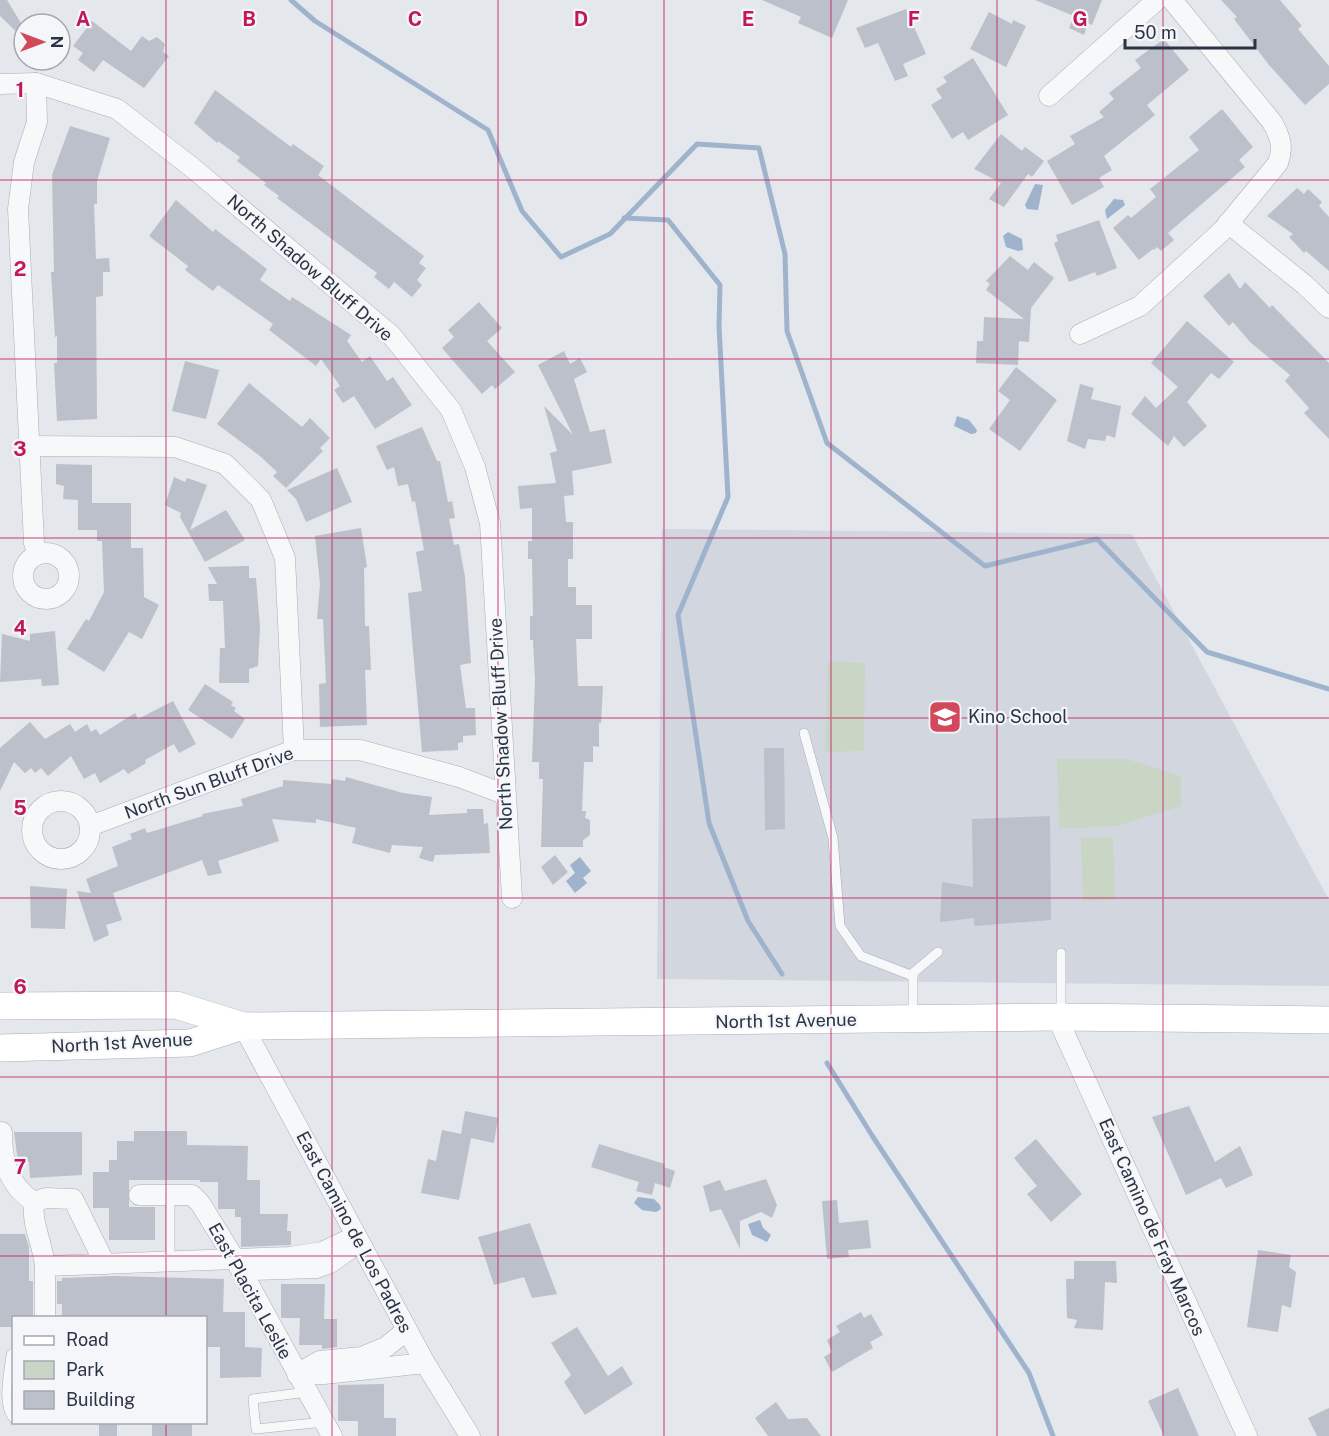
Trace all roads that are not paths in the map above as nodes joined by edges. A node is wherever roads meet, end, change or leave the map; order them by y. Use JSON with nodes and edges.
{"nodes":[{"id":1,"x":1157,"y":0,"type":"edge"},
{"id":2,"x":1172,"y":0,"type":"edge"},
{"id":3,"x":0,"y":84,"type":"edge"},
{"id":4,"x":36,"y":84,"type":"junction"},
{"id":5,"x":1049,"y":96,"type":"dead end"},
{"id":6,"x":1228,"y":224,"type":"junction"},
{"id":7,"x":1329,"y":308,"type":"edge"},
{"id":8,"x":1080,"y":334,"type":"dead end"},
{"id":9,"x":28,"y":446,"type":"junction"},
{"id":10,"x":38,"y":554,"type":"dead end"},
{"id":11,"x":804,"y":733,"type":"dead end"},
{"id":12,"x":294,"y":750,"type":"junction"},
{"id":13,"x":504,"y":794,"type":"junction"},
{"id":14,"x":90,"y":826,"type":"dead end"},
{"id":15,"x":512,"y":898,"type":"dead end"},
{"id":16,"x":938,"y":952,"type":"dead end"},
{"id":17,"x":1061,"y":953,"type":"dead end"},
{"id":18,"x":913,"y":976,"type":"junction"},
{"id":19,"x":0,"y":1006,"type":"edge"},
{"id":20,"x":1059,"y":1017,"type":"junction"},
{"id":21,"x":913,"y":1020,"type":"junction"},
{"id":22,"x":1329,"y":1020,"type":"edge"},
{"id":23,"x":243,"y":1026,"type":"junction"},
{"id":24,"x":0,"y":1048,"type":"edge"},
{"id":25,"x":2,"y":1132,"type":"edge"},
{"id":26,"x":139,"y":1195,"type":"dead end"},
{"id":27,"x":170,"y":1195,"type":"junction"},
{"id":28,"x":34,"y":1202,"type":"junction"},
{"id":29,"x":356,"y":1236,"type":"junction"},
{"id":30,"x":236,"y":1261,"type":"junction"},
{"id":31,"x":170,"y":1263,"type":"junction"},
{"id":32,"x":105,"y":1264,"type":"junction"},
{"id":33,"x":45,"y":1266,"type":"junction"},
{"id":34,"x":45,"y":1316,"type":"edge"},
{"id":35,"x":407,"y":1330,"type":"junction"},
{"id":36,"x":12,"y":1354,"type":"edge"},
{"id":37,"x":425,"y":1364,"type":"junction"},
{"id":38,"x":297,"y":1374,"type":"junction"},
{"id":39,"x":307,"y":1392,"type":"junction"},
{"id":40,"x":12,"y":1417,"type":"edge"},
{"id":41,"x":328,"y":1429,"type":"edge"},
{"id":42,"x":470,"y":1436,"type":"edge"},
{"id":43,"x":1246,"y":1436,"type":"edge"}],
"edges":[{"from":1,"to":5,"type":"street"},
{"from":2,"to":6,"type":"street"},
{"from":3,"to":4,"type":"street","name":"North Shadow Bluff Drive"},
{"from":4,"to":9,"type":"street"},
{"from":4,"to":13,"type":"street","name":"North Shadow Bluff Drive"},
{"from":6,"to":7,"type":"street"},
{"from":6,"to":8,"type":"street"},
{"from":9,"to":10,"type":"street"},
{"from":9,"to":12,"type":"street"},
{"from":11,"to":18,"type":"lane"},
{"from":12,"to":13,"type":"street","name":"North Sun Bluff Drive"},
{"from":12,"to":14,"type":"street","name":"North Sun Bluff Drive"},
{"from":13,"to":15,"type":"street","name":"North Shadow Bluff Drive"},
{"from":16,"to":18,"type":"lane"},
{"from":17,"to":20,"type":"lane"},
{"from":18,"to":21,"type":"lane"},
{"from":19,"to":23,"type":"main road","name":"North 1st Avenue"},
{"from":20,"to":21,"type":"main road","name":"North 1st Avenue"},
{"from":20,"to":22,"type":"main road","name":"North 1st Avenue"},
{"from":20,"to":43,"type":"street","name":"East Camino de Fray Marcos"},
{"from":21,"to":23,"type":"main road","name":"North 1st Avenue"},
{"from":23,"to":24,"type":"main road","name":"North 1st Avenue"},
{"from":23,"to":29,"type":"street","name":"East Camino de Los Padres"},
{"from":25,"to":28,"type":"street"},
{"from":26,"to":27,"type":"street","name":"East Placita Leslie"},
{"from":27,"to":30,"type":"street","name":"East Placita Leslie"},
{"from":27,"to":31,"type":"lane"},
{"from":28,"to":32,"type":"street"},
{"from":28,"to":33,"type":"street"},
{"from":29,"to":30,"type":"street"},
{"from":29,"to":35,"type":"street","name":"East Camino de Los Padres"},
{"from":30,"to":31,"type":"street"},
{"from":30,"to":38,"type":"street","name":"East Placita Leslie"},
{"from":31,"to":32,"type":"street"},
{"from":32,"to":33,"type":"street"},
{"from":33,"to":34,"type":"street"},
{"from":35,"to":37,"type":"street","name":"East Camino de Los Padres"},
{"from":35,"to":38,"type":"street"},
{"from":36,"to":40,"type":"lane"},
{"from":37,"to":38,"type":"street"},
{"from":37,"to":42,"type":"street","name":"East Camino de Los Padres"},
{"from":38,"to":39,"type":"street","name":"East Placita Leslie"},
{"from":39,"to":41,"type":"street","name":"East Placita Leslie"},
{"from":39,"to":41,"type":"lane"}]}
